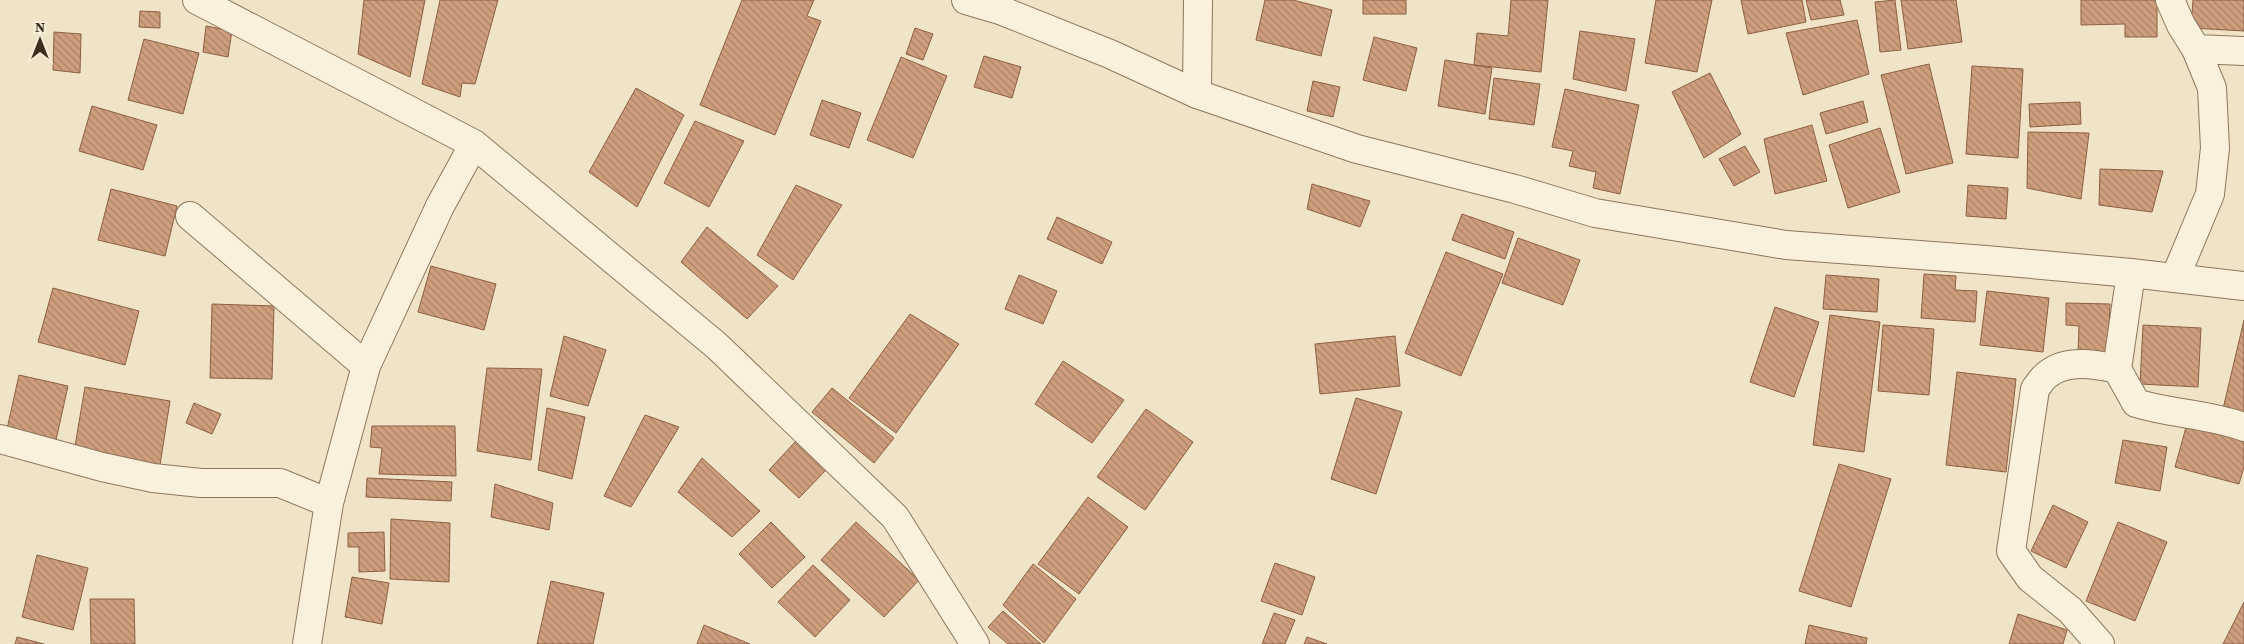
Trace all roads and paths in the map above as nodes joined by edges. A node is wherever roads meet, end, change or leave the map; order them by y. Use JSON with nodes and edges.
{"nodes":[{"id":1,"x":197,"y":0,"type":"edge"},
{"id":2,"x":966,"y":0,"type":"edge"},
{"id":3,"x":1198,"y":0,"type":"edge"},
{"id":4,"x":2170,"y":0,"type":"edge"},
{"id":5,"x":2196,"y":50,"type":"junction"},
{"id":6,"x":2244,"y":51,"type":"edge"},
{"id":7,"x":1197,"y":94,"type":"junction"},
{"id":8,"x":474,"y":144,"type":"junction"},
{"id":9,"x":190,"y":216,"type":"dead end"},
{"id":10,"x":2131,"y":273,"type":"junction"},
{"id":11,"x":2175,"y":278,"type":"junction"},
{"id":12,"x":2244,"y":286,"type":"edge"},
{"id":13,"x":366,"y":366,"type":"junction"},
{"id":14,"x":2117,"y":369,"type":"junction"},
{"id":15,"x":2244,"y":427,"type":"edge"},
{"id":16,"x":0,"y":439,"type":"edge"},
{"id":17,"x":330,"y":503,"type":"junction"},
{"id":18,"x":307,"y":644,"type":"edge"},
{"id":19,"x":975,"y":644,"type":"edge"},
{"id":20,"x":2100,"y":644,"type":"edge"}],
"edges":[{"from":1,"to":8,"type":"street"},
{"from":2,"to":7,"type":"street"},
{"from":3,"to":7,"type":"street"},
{"from":4,"to":5,"type":"street"},
{"from":5,"to":6,"type":"street"},
{"from":5,"to":11,"type":"street"},
{"from":7,"to":10,"type":"street"},
{"from":8,"to":13,"type":"street"},
{"from":8,"to":19,"type":"street"},
{"from":9,"to":13,"type":"street"},
{"from":10,"to":11,"type":"street"},
{"from":10,"to":14,"type":"street"},
{"from":11,"to":12,"type":"street"},
{"from":13,"to":17,"type":"street"},
{"from":14,"to":15,"type":"street"},
{"from":14,"to":20,"type":"street"},
{"from":16,"to":17,"type":"street"},
{"from":17,"to":18,"type":"street"}]}
